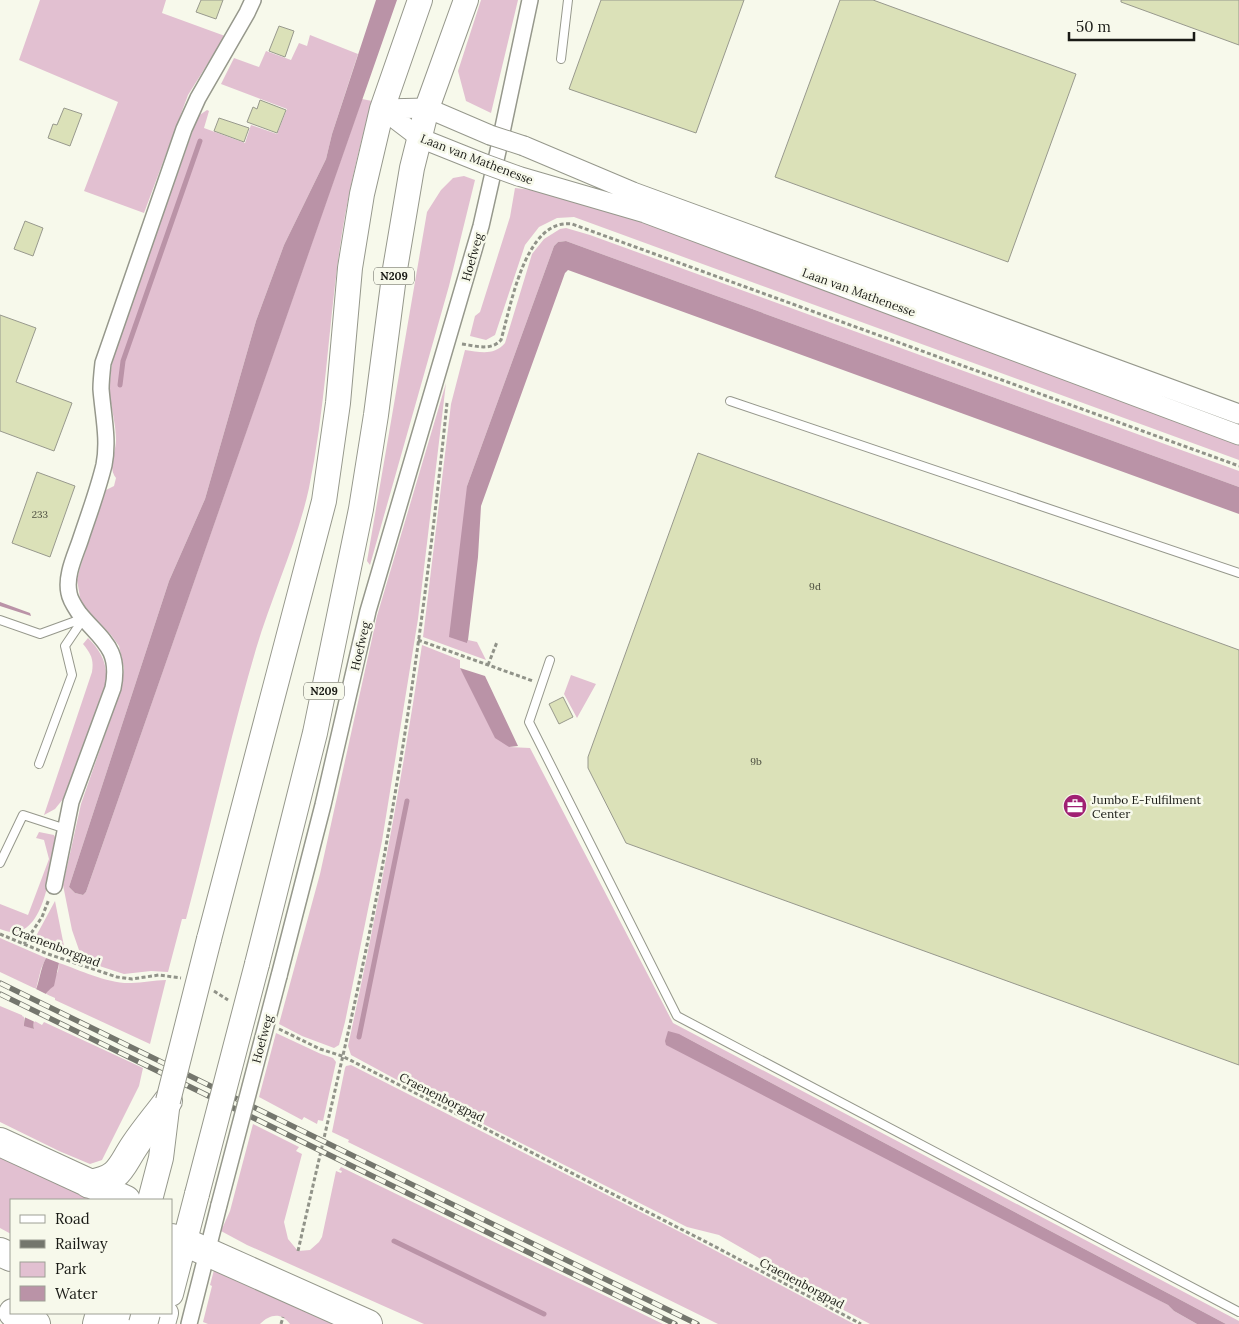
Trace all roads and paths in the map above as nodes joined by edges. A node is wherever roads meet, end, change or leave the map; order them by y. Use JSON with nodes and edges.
{"nodes":[{"id":1,"x":253,"y":0,"type":"edge"},
{"id":2,"x":420,"y":0,"type":"edge"},
{"id":3,"x":466,"y":0,"type":"edge"},
{"id":4,"x":530,"y":0,"type":"edge"},
{"id":5,"x":568,"y":0,"type":"edge"},
{"id":6,"x":562,"y":59,"type":"dead end"},
{"id":7,"x":427,"y":108,"type":"junction"},
{"id":8,"x":382,"y":109,"type":"junction"},
{"id":9,"x":420,"y":138,"type":"junction"},
{"id":10,"x":461,"y":344,"type":"dead end"},
{"id":11,"x":447,"y":401,"type":"dead end"},
{"id":12,"x":730,"y":401,"type":"dead end"},
{"id":13,"x":1239,"y":414,"type":"edge"},
{"id":14,"x":1239,"y":435,"type":"edge"},
{"id":15,"x":1239,"y":466,"type":"edge"},
{"id":16,"x":1239,"y":573,"type":"edge"},
{"id":17,"x":84,"y":618,"type":"junction"},
{"id":18,"x":0,"y":620,"type":"edge"},
{"id":19,"x":418,"y":640,"type":"junction"},
{"id":20,"x":497,"y":642,"type":"dead end"},
{"id":21,"x":550,"y":660,"type":"dead end"},
{"id":22,"x":488,"y":665,"type":"junction"},
{"id":23,"x":541,"y":684,"type":"junction"},
{"id":24,"x":39,"y":764,"type":"dead end"},
{"id":25,"x":66,"y":829,"type":"junction"},
{"id":26,"x":0,"y":863,"type":"edge"},
{"id":27,"x":54,"y":886,"type":"joint"},
{"id":28,"x":0,"y":934,"type":"edge"},
{"id":29,"x":24,"y":944,"type":"junction"},
{"id":30,"x":186,"y":979,"type":"dead end"},
{"id":31,"x":209,"y":988,"type":"dead end"},
{"id":32,"x":231,"y":1001,"type":"dead end"},
{"id":33,"x":275,"y":1026,"type":"dead end"},
{"id":34,"x":342,"y":1056,"type":"junction"},
{"id":35,"x":168,"y":1101,"type":"joint"},
{"id":36,"x":0,"y":1142,"type":"edge"},
{"id":37,"x":142,"y":1167,"type":"junction"},
{"id":38,"x":89,"y":1184,"type":"junction"},
{"id":39,"x":126,"y":1199,"type":"edge"},
{"id":40,"x":128,"y":1199,"type":"edge"},
{"id":41,"x":150,"y":1199,"type":"edge"},
{"id":42,"x":188,"y":1244,"type":"edge"},
{"id":43,"x":298,"y":1251,"type":"dead end"},
{"id":44,"x":172,"y":1291,"type":"edge"},
{"id":45,"x":1239,"y":1312,"type":"edge"},
{"id":46,"x":16,"y":1314,"type":"edge"},
{"id":47,"x":131,"y":1314,"type":"edge"},
{"id":48,"x":283,"y":1317,"type":"dead end"},
{"id":49,"x":36,"y":1324,"type":"edge"},
{"id":50,"x":153,"y":1324,"type":"edge"},
{"id":51,"x":189,"y":1324,"type":"edge"},
{"id":52,"x":281,"y":1324,"type":"edge"},
{"id":53,"x":368,"y":1324,"type":"edge"},
{"id":54,"x":861,"y":1324,"type":"edge"}],
"edges":[{"from":1,"to":17,"type":"street"},
{"from":2,"to":8,"type":"main road"},
{"from":3,"to":7,"type":"main road","name":"Hoefweg","number":"N209"},
{"from":4,"to":42,"type":"street","name":"Hoefweg","bridge":true},
{"from":5,"to":6,"type":"lane"},
{"from":7,"to":8,"type":"street","name":"Laan van Mathenesse"},
{"from":7,"to":9,"type":"main road","name":"Hoefweg","number":"N209"},
{"from":7,"to":13,"type":"street","name":"Laan van Mathenesse","bridge":true},
{"from":8,"to":9,"type":"street","name":"Laan van Mathenesse"},
{"from":8,"to":35,"type":"main road","bridge":true},
{"from":9,"to":14,"type":"street","name":"Laan van Mathenesse","bridge":true},
{"from":9,"to":42,"type":"main road","name":"Hoefweg","number":"N209","bridge":true},
{"from":10,"to":15,"type":"path"},
{"from":11,"to":19,"type":"path"},
{"from":12,"to":16,"type":"lane"},
{"from":17,"to":18,"type":"lane"},
{"from":17,"to":24,"type":"lane"},
{"from":17,"to":25,"type":"street"},
{"from":19,"to":22,"type":"path"},
{"from":19,"to":34,"type":"path"},
{"from":20,"to":22,"type":"path"},
{"from":21,"to":23,"type":"lane"},
{"from":22,"to":23,"type":"path"},
{"from":23,"to":45,"type":"lane"},
{"from":25,"to":26,"type":"lane"},
{"from":25,"to":27,"type":"street"},
{"from":27,"to":29,"type":"path"},
{"from":28,"to":29,"type":"path","name":"Craenenborgpad"},
{"from":29,"to":30,"type":"path","name":"Craenenborgpad"},
{"from":31,"to":32,"type":"path"},
{"from":33,"to":34,"type":"path","name":"Craenenborgpad"},
{"from":34,"to":43,"type":"path"},
{"from":34,"to":54,"type":"path","name":"Craenenborgpad"},
{"from":35,"to":37,"type":"highway"},
{"from":36,"to":38,"type":"highway"},
{"from":37,"to":38,"type":"highway"},
{"from":37,"to":40,"type":"highway"},
{"from":37,"to":41,"type":"main road"},
{"from":38,"to":39,"type":"highway"},
{"from":42,"to":44,"type":"main road","name":"Hoefweg","number":"N209"},
{"from":42,"to":51,"type":"street","name":"Hoefweg"},
{"from":42,"to":53,"type":"highway"},
{"from":46,"to":49,"type":"highway"},
{"from":47,"to":50,"type":"highway"},
{"from":48,"to":52,"type":"path"}]}
